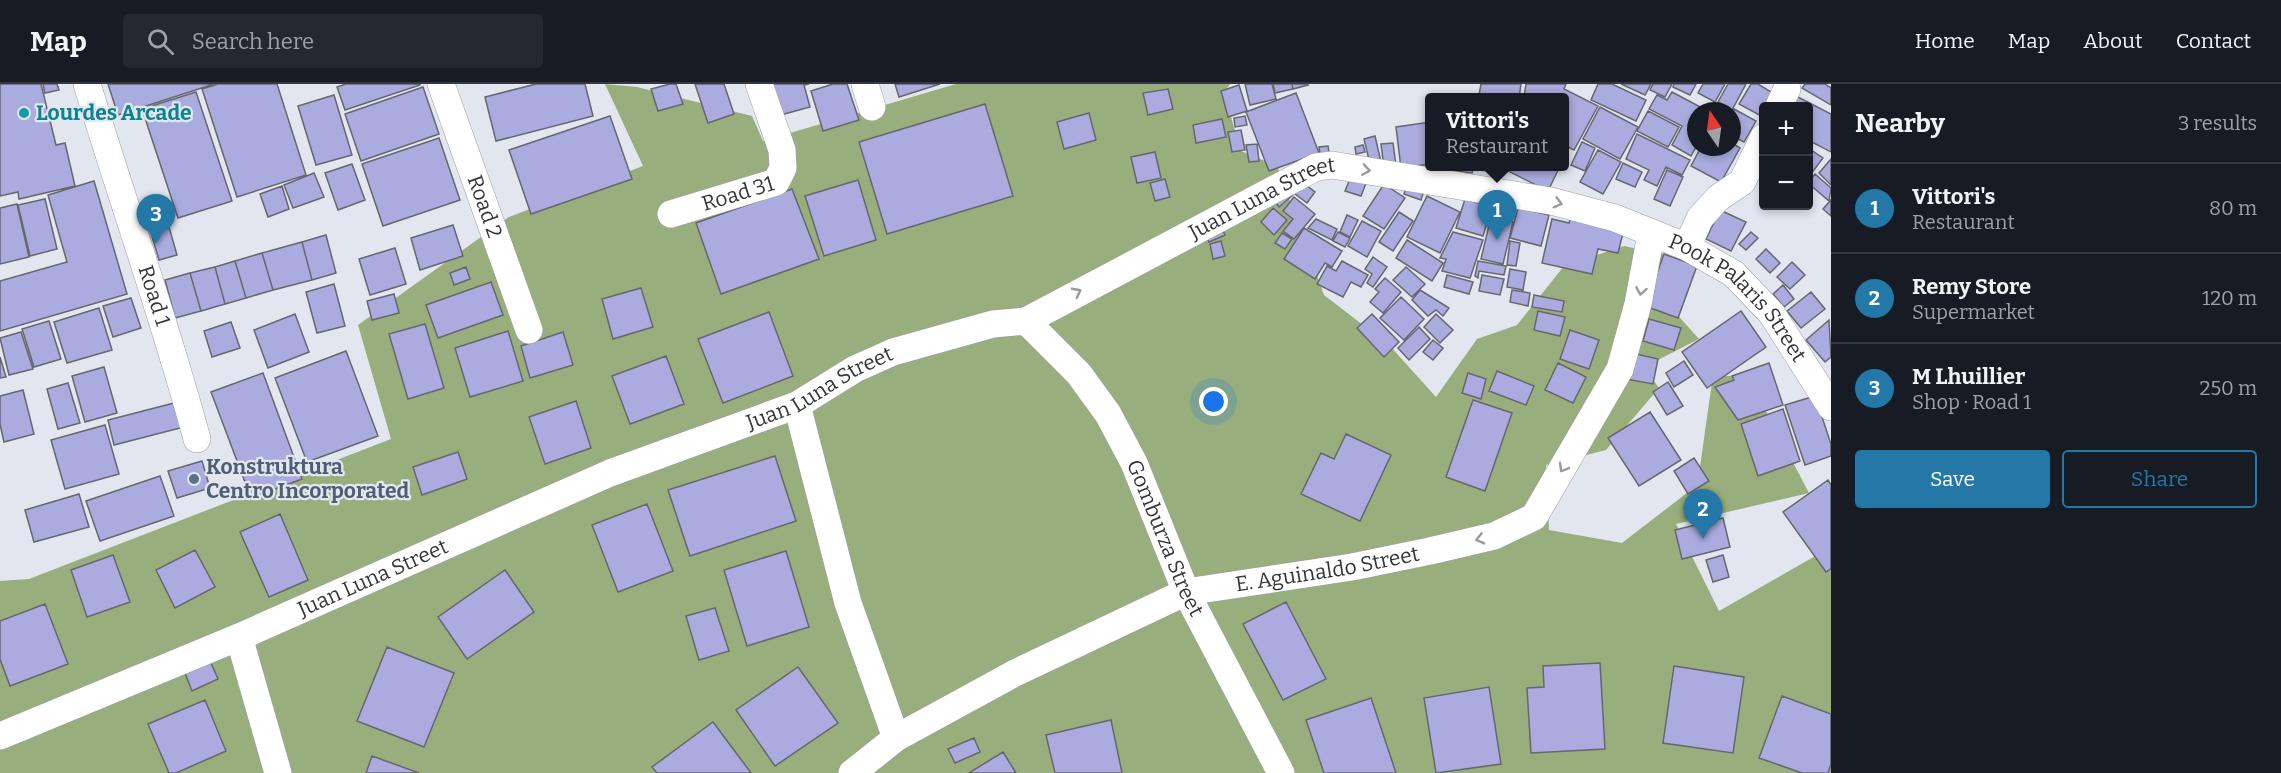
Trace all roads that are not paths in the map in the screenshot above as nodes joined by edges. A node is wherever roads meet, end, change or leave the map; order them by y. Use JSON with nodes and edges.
{"nodes":[{"id":1,"x":87,"y":84,"type":"edge"},
{"id":2,"x":441,"y":84,"type":"edge"},
{"id":3,"x":759,"y":84,"type":"edge"},
{"id":4,"x":1759,"y":147,"type":"edge"},
{"id":5,"x":671,"y":214,"type":"dead end"},
{"id":6,"x":1651,"y":234,"type":"junction"},
{"id":7,"x":1687,"y":247,"type":"junction"},
{"id":8,"x":1026,"y":321,"type":"junction"},
{"id":9,"x":529,"y":330,"type":"dead end"},
{"id":10,"x":797,"y":405,"type":"junction"},
{"id":11,"x":1831,"y":407,"type":"edge"},
{"id":12,"x":197,"y":439,"type":"dead end"},
{"id":13,"x":1186,"y":592,"type":"junction"},
{"id":14,"x":239,"y":637,"type":"junction"},
{"id":15,"x":0,"y":736,"type":"edge"},
{"id":16,"x":896,"y":738,"type":"junction"},
{"id":17,"x":278,"y":773,"type":"edge"},
{"id":18,"x":852,"y":773,"type":"edge"},
{"id":19,"x":1281,"y":773,"type":"edge"}],
"edges":[{"from":1,"to":12,"type":"street","name":"Road 1"},
{"from":2,"to":9,"type":"street","name":"Road 2"},
{"from":3,"to":5,"type":"street","name":"Road 31"},
{"from":4,"to":7,"type":"street"},
{"from":6,"to":7,"type":"street","name":"Pook Palaris Street"},
{"from":8,"to":6,"type":"street","name":"Juan Luna Street","one_way":true},
{"from":6,"to":13,"type":"street","name":"E. Aguinaldo Street","one_way":true},
{"from":7,"to":11,"type":"street","name":"Pook Palaris Street"},
{"from":8,"to":10,"type":"street","name":"Juan Luna Street"},
{"from":8,"to":13,"type":"street","name":"Gomburza Street"},
{"from":10,"to":14,"type":"street","name":"Juan Luna Street"},
{"from":10,"to":16,"type":"street"},
{"from":13,"to":16,"type":"street","name":"E. Aguinaldo Street"},
{"from":13,"to":19,"type":"street","name":"Gomburza Street"},
{"from":14,"to":15,"type":"street","name":"Juan Luna Street"},
{"from":14,"to":17,"type":"street"},
{"from":16,"to":18,"type":"street","name":"E. Aguinaldo Street"}]}
